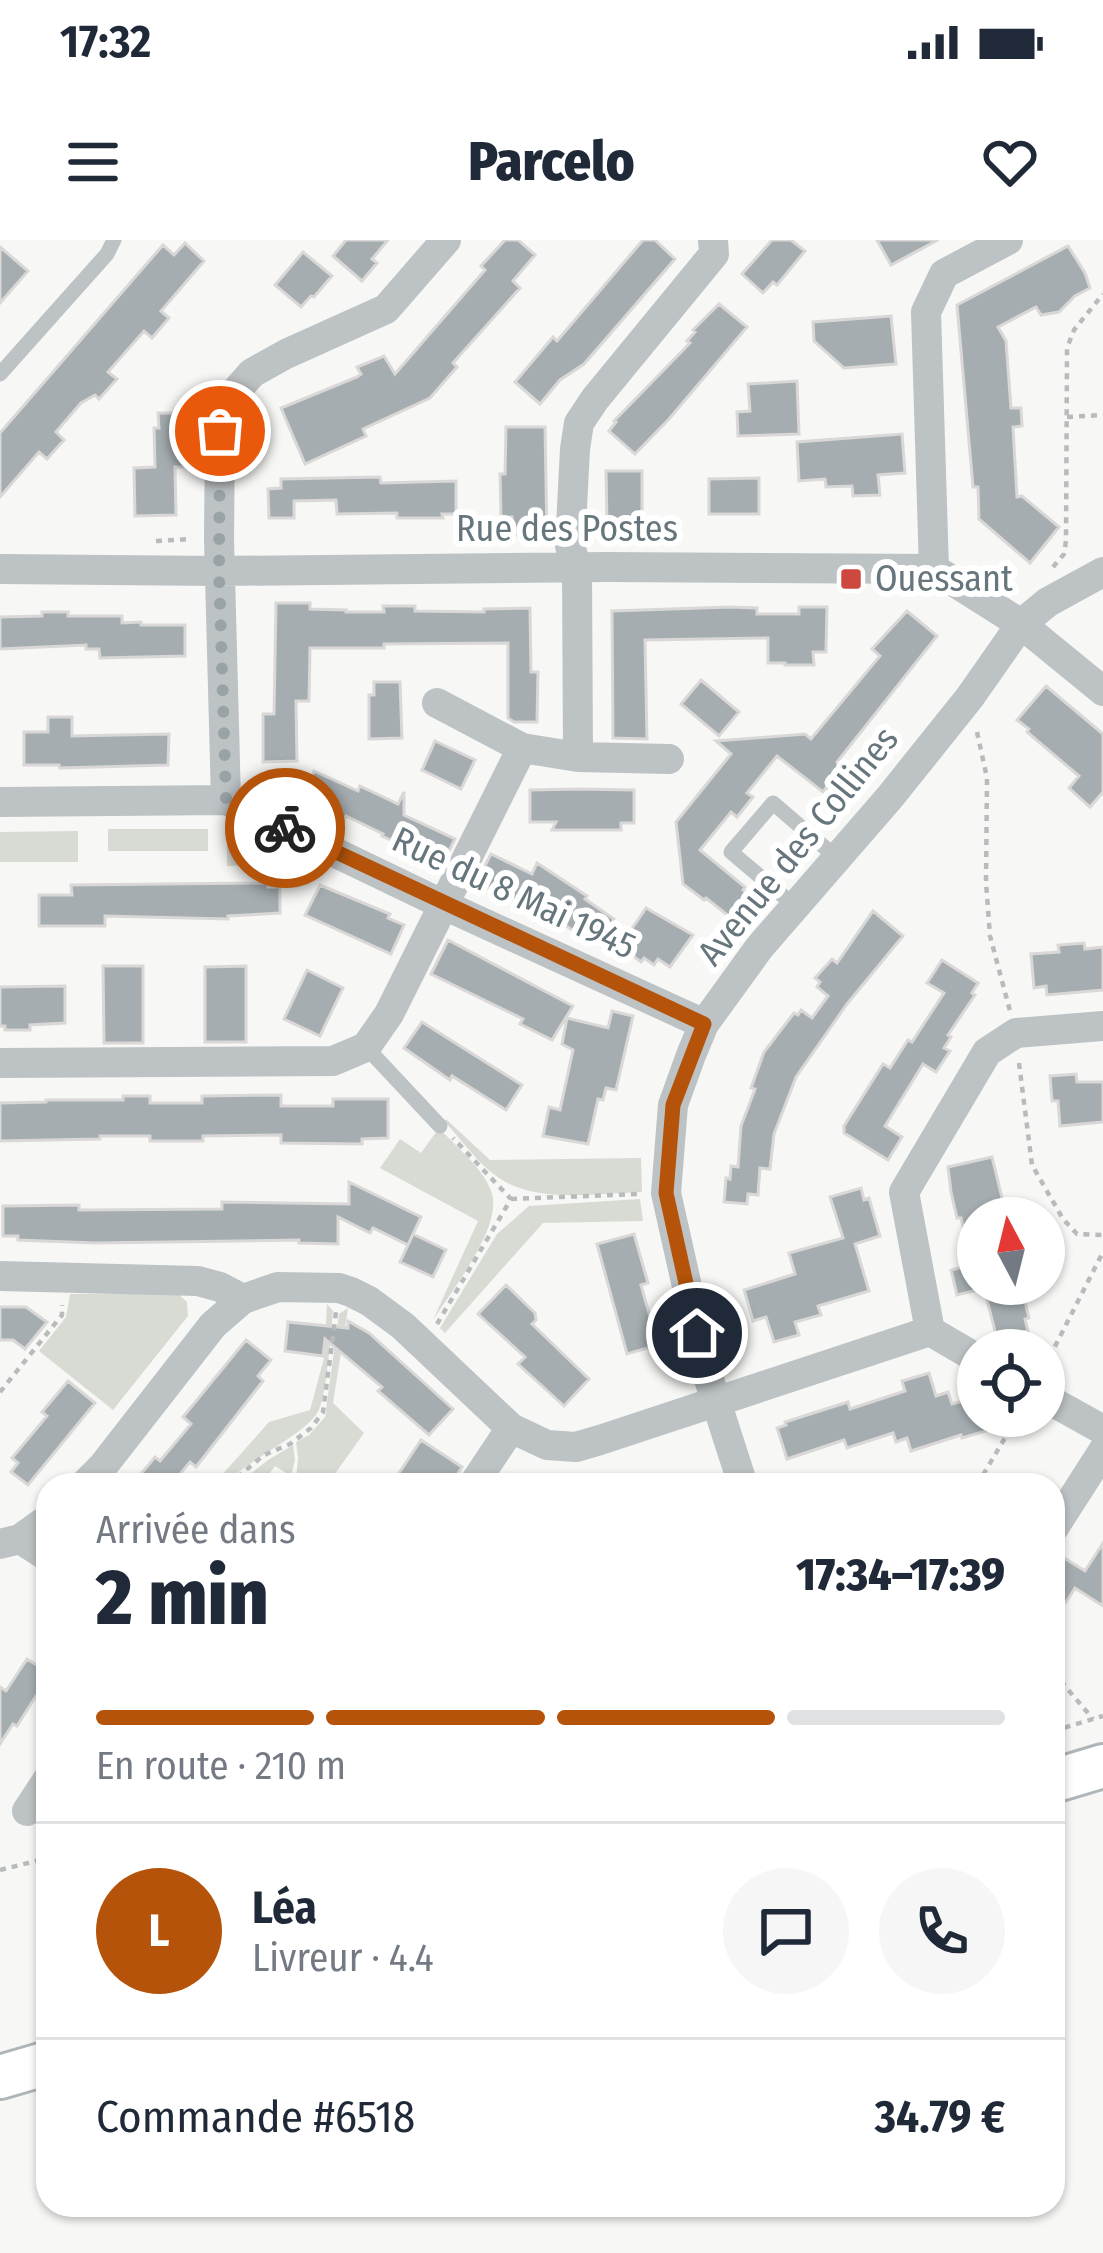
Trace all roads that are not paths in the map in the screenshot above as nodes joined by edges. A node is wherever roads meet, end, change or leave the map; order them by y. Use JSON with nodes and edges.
{"nodes":[{"id":1,"x":114,"y":240,"type":"edge"},
{"id":2,"x":446,"y":240,"type":"edge"},
{"id":3,"x":713,"y":240,"type":"edge"},
{"id":4,"x":1008,"y":240,"type":"edge"},
{"id":5,"x":0,"y":374,"type":"edge"},
{"id":6,"x":577,"y":568,"type":"junction"},
{"id":7,"x":0,"y":569,"type":"edge"},
{"id":8,"x":934,"y":569,"type":"junction"},
{"id":9,"x":219,"y":571,"type":"junction"},
{"id":10,"x":1103,"y":572,"type":"edge"},
{"id":11,"x":1021,"y":624,"type":"junction"},
{"id":12,"x":1103,"y":692,"type":"edge"},
{"id":13,"x":436,"y":703,"type":"dead end"},
{"id":14,"x":522,"y":748,"type":"junction"},
{"id":15,"x":578,"y":757,"type":"junction"},
{"id":16,"x":669,"y":759,"type":"dead end"},
{"id":17,"x":226,"y":800,"type":"junction"},
{"id":18,"x":0,"y":802,"type":"edge"},
{"id":19,"x":837,"y":858,"type":"junction"},
{"id":20,"x":442,"y":904,"type":"junction"},
{"id":21,"x":795,"y":906,"type":"junction"},
{"id":22,"x":704,"y":1024,"type":"junction"},
{"id":23,"x":1103,"y":1026,"type":"edge"},
{"id":24,"x":366,"y":1047,"type":"junction"},
{"id":25,"x":0,"y":1063,"type":"edge"},
{"id":26,"x":440,"y":1126,"type":"road end"},
{"id":27,"x":0,"y":1276,"type":"edge"},
{"id":28,"x":242,"y":1299,"type":"junction"},
{"id":29,"x":930,"y":1331,"type":"junction"},
{"id":30,"x":957,"y":1347,"type":"edge"},
{"id":31,"x":715,"y":1403,"type":"junction"},
{"id":32,"x":1065,"y":1409,"type":"edge"},
{"id":33,"x":511,"y":1428,"type":"junction"},
{"id":34,"x":1103,"y":1430,"type":"edge"},
{"id":35,"x":1103,"y":1451,"type":"edge"},
{"id":36,"x":95,"y":1473,"type":"edge"},
{"id":37,"x":481,"y":1473,"type":"edge"},
{"id":38,"x":739,"y":1473,"type":"edge"},
{"id":39,"x":1065,"y":1510,"type":"edge"},
{"id":40,"x":36,"y":1526,"type":"edge"},
{"id":41,"x":10,"y":1542,"type":"edge"},
{"id":42,"x":1098,"y":1730,"type":"edge"},
{"id":43,"x":1065,"y":1749,"type":"edge"},
{"id":44,"x":1103,"y":1766,"type":"edge"},
{"id":45,"x":1065,"y":1777,"type":"edge"},
{"id":46,"x":36,"y":1797,"type":"edge"},
{"id":47,"x":27,"y":1811,"type":"dead end"},
{"id":48,"x":36,"y":2066,"type":"edge"},
{"id":49,"x":0,"y":2077,"type":"edge"}],
"edges":[{"from":1,"to":5,"type":"lane"},
{"from":2,"to":9,"type":"street"},
{"from":3,"to":6,"type":"street"},
{"from":4,"to":8,"type":"street"},
{"from":6,"to":8,"type":"street","name":"Rue des Postes"},
{"from":6,"to":9,"type":"street","name":"Rue des Postes"},
{"from":6,"to":15,"type":"street"},
{"from":7,"to":9,"type":"street","name":"Rue des Postes"},
{"from":8,"to":11,"type":"street"},
{"from":9,"to":17,"type":"street"},
{"from":10,"to":11,"type":"street"},
{"from":11,"to":12,"type":"street"},
{"from":11,"to":19,"type":"street","name":"Avenue des Collines"},
{"from":13,"to":14,"type":"street"},
{"from":14,"to":15,"type":"street"},
{"from":14,"to":20,"type":"street"},
{"from":15,"to":16,"type":"street"},
{"from":17,"to":18,"type":"street"},
{"from":17,"to":20,"type":"street","name":"Rue du 8 Mai 1945"},
{"from":19,"to":21,"type":"street","name":"Avenue des Collines"},
{"from":19,"to":21,"type":"lane"},
{"from":20,"to":22,"type":"street","name":"Rue du 8 Mai 1945"},
{"from":20,"to":24,"type":"street"},
{"from":21,"to":22,"type":"street","name":"Avenue des Collines"},
{"from":22,"to":31,"type":"street","name":"Avenue des Collines"},
{"from":23,"to":29,"type":"street"},
{"from":24,"to":25,"type":"street"},
{"from":24,"to":26,"type":"lane"},
{"from":27,"to":28,"type":"street"},
{"from":28,"to":33,"type":"street"},
{"from":28,"to":36,"type":"street"},
{"from":29,"to":30,"type":"street"},
{"from":29,"to":31,"type":"street"},
{"from":31,"to":33,"type":"street"},
{"from":31,"to":38,"type":"street","name":"Avenue des Collines"},
{"from":32,"to":34,"type":"street"},
{"from":33,"to":37,"type":"street"},
{"from":35,"to":39,"type":"street"},
{"from":40,"to":41,"type":"street"},
{"from":42,"to":43,"type":"main road"},
{"from":44,"to":45,"type":"main road"},
{"from":46,"to":47,"type":"street"},
{"from":48,"to":49,"type":"main road"}]}
